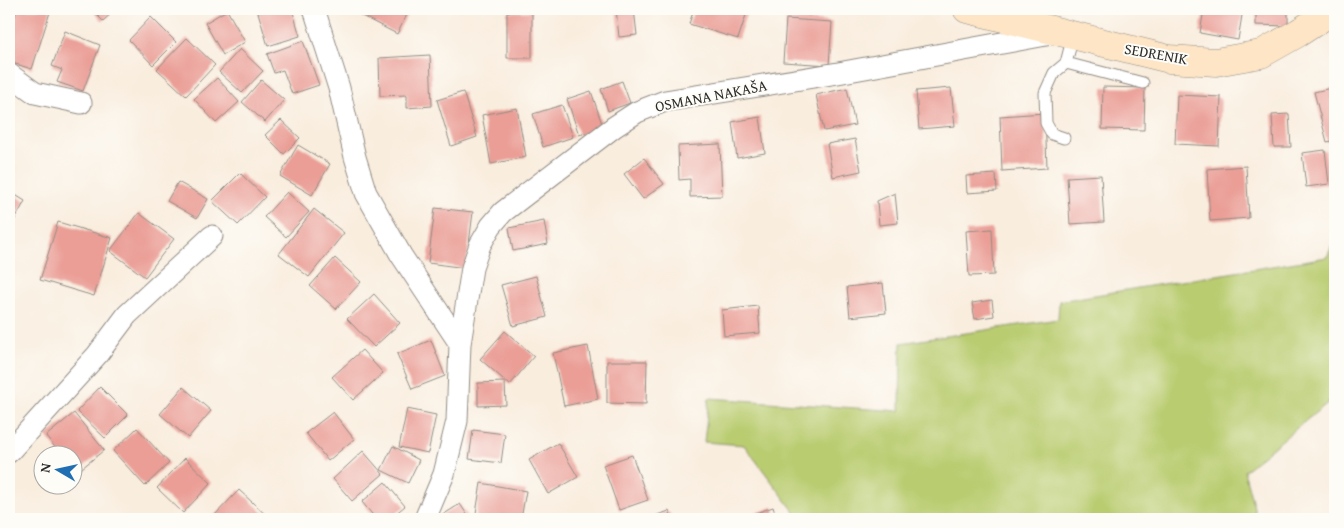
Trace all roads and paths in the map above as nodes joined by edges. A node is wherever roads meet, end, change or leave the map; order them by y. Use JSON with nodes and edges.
{"nodes":[{"id":1,"x":314,"y":9,"type":"edge"},
{"id":2,"x":967,"y":9,"type":"edge"},
{"id":3,"x":1335,"y":9,"type":"edge"},
{"id":4,"x":1066,"y":34,"type":"junction"},
{"id":5,"x":1066,"y":63,"type":"junction"},
{"id":6,"x":9,"y":74,"type":"edge"},
{"id":7,"x":1143,"y":83,"type":"dead end"},
{"id":8,"x":81,"y":103,"type":"dead end"},
{"id":9,"x":1064,"y":138,"type":"dead end"},
{"id":10,"x":212,"y":236,"type":"dead end"},
{"id":11,"x":460,"y":344,"type":"junction"},
{"id":12,"x":9,"y":452,"type":"edge"},
{"id":13,"x":425,"y":519,"type":"edge"}],
"edges":[{"from":1,"to":11,"type":"street"},
{"from":2,"to":4,"type":"street","name":"SEDRENIK"},
{"from":3,"to":4,"type":"street","name":"SEDRENIK"},
{"from":4,"to":5,"type":"lane"},
{"from":4,"to":11,"type":"street","name":"OSMANA NAKAŠA"},
{"from":5,"to":7,"type":"lane"},
{"from":5,"to":9,"type":"lane"},
{"from":6,"to":8,"type":"street"},
{"from":10,"to":12,"type":"street"},
{"from":11,"to":13,"type":"street","name":"OSMANA NAKAŠA"}]}
